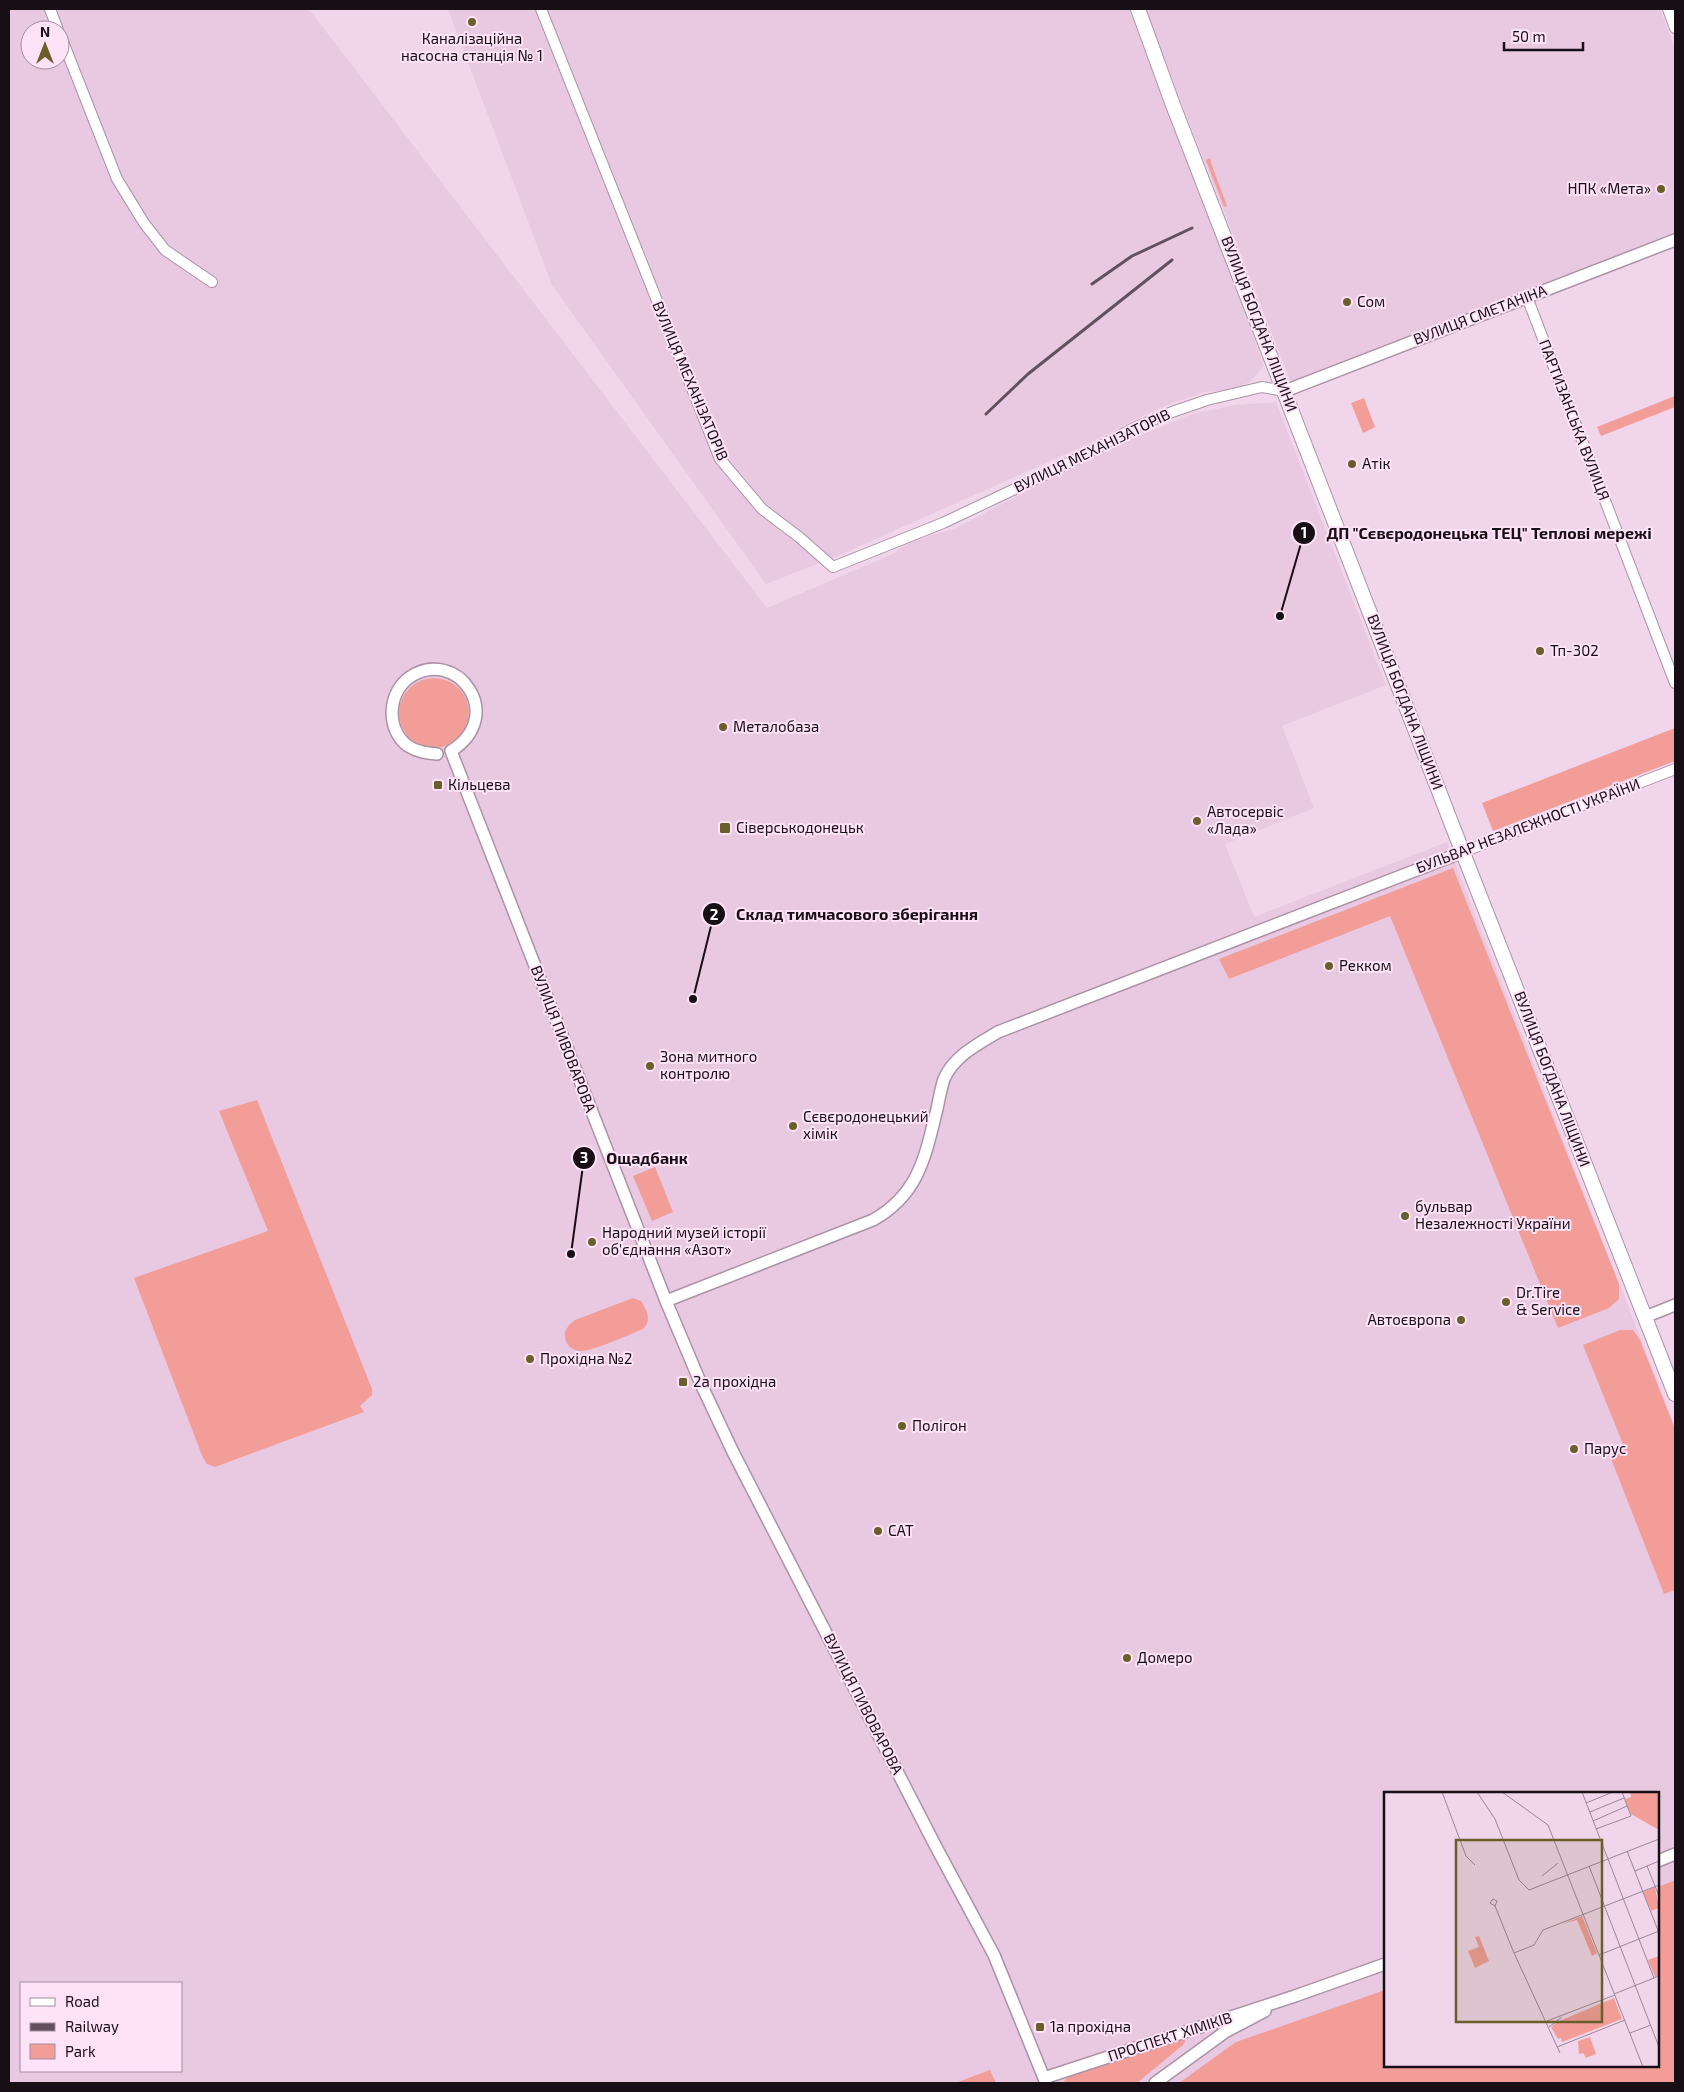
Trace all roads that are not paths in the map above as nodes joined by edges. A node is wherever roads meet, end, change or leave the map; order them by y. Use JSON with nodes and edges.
{"nodes":[{"id":1,"x":541,"y":9,"type":"edge"},
{"id":2,"x":1138,"y":9,"type":"edge"},
{"id":3,"x":1668,"y":9,"type":"edge"},
{"id":4,"x":1675,"y":28,"type":"edge"},
{"id":5,"x":70,"y":60,"type":"edge"},
{"id":6,"x":1675,"y":240,"type":"edge"},
{"id":7,"x":212,"y":282,"type":"dead end"},
{"id":8,"x":1527,"y":297,"type":"junction"},
{"id":9,"x":1285,"y":391,"type":"junction"},
{"id":10,"x":1675,"y":683,"type":"edge"},
{"id":11,"x":451,"y":751,"type":"junction"},
{"id":12,"x":437,"y":754,"type":"joint"},
{"id":13,"x":1675,"y":769,"type":"edge"},
{"id":14,"x":1463,"y":852,"type":"junction"},
{"id":15,"x":666,"y":1301,"type":"junction"},
{"id":16,"x":1675,"y":1305,"type":"edge"},
{"id":17,"x":1645,"y":1317,"type":"junction"},
{"id":18,"x":1675,"y":1394,"type":"edge"},
{"id":19,"x":1675,"y":1854,"type":"edge"},
{"id":20,"x":1659,"y":1861,"type":"edge"},
{"id":21,"x":1384,"y":1964,"type":"edge"},
{"id":22,"x":1296,"y":1996,"type":"junction"},
{"id":23,"x":1045,"y":2081,"type":"edge"},
{"id":24,"x":1155,"y":2083,"type":"edge"}],
"edges":[{"from":1,"to":9,"type":"street","name":"ВУЛИЦЯ МЕХАНІЗАТОРІВ"},
{"from":2,"to":9,"type":"main road","name":"ВУЛИЦЯ БОГДАНА ЛІЩИНИ"},
{"from":3,"to":4,"type":"street"},
{"from":5,"to":7,"type":"street"},
{"from":6,"to":8,"type":"street","name":"ВУЛИЦЯ СМЕТАНІНА"},
{"from":8,"to":9,"type":"street","name":"ВУЛИЦЯ СМЕТАНІНА"},
{"from":8,"to":10,"type":"street","name":"ПАРТИЗАНСЬКА ВУЛИЦЯ"},
{"from":9,"to":14,"type":"main road","name":"ВУЛИЦЯ БОГДАНА ЛІЩИНИ"},
{"from":11,"to":12,"type":"street"},
{"from":11,"to":12,"type":"street"},
{"from":11,"to":15,"type":"street","name":"ВУЛИЦЯ ПИВОВАРОВА"},
{"from":13,"to":14,"type":"street","name":"БУЛЬВАР НЕЗАЛЕЖНОСТІ УКРАЇНИ"},
{"from":14,"to":15,"type":"street","name":"БУЛЬВАР НЕЗАЛЕЖНОСТІ УКРАЇНИ"},
{"from":14,"to":17,"type":"main road","name":"ВУЛИЦЯ БОГДАНА ЛІЩИНИ"},
{"from":15,"to":23,"type":"street","name":"ВУЛИЦЯ ПИВОВАРОВА"},
{"from":16,"to":17,"type":"street"},
{"from":17,"to":18,"type":"main road","name":"ВУЛИЦЯ БОГДАНА ЛІЩИНИ"},
{"from":19,"to":20,"type":"street"},
{"from":21,"to":22,"type":"street","name":"ПРОСПЕКТ ХІМІКІВ"},
{"from":22,"to":23,"type":"street","name":"ПРОСПЕКТ ХІМІКІВ"},
{"from":22,"to":24,"type":"street","name":"ПРОСПЕКТ ХІМІКІВ"}]}
